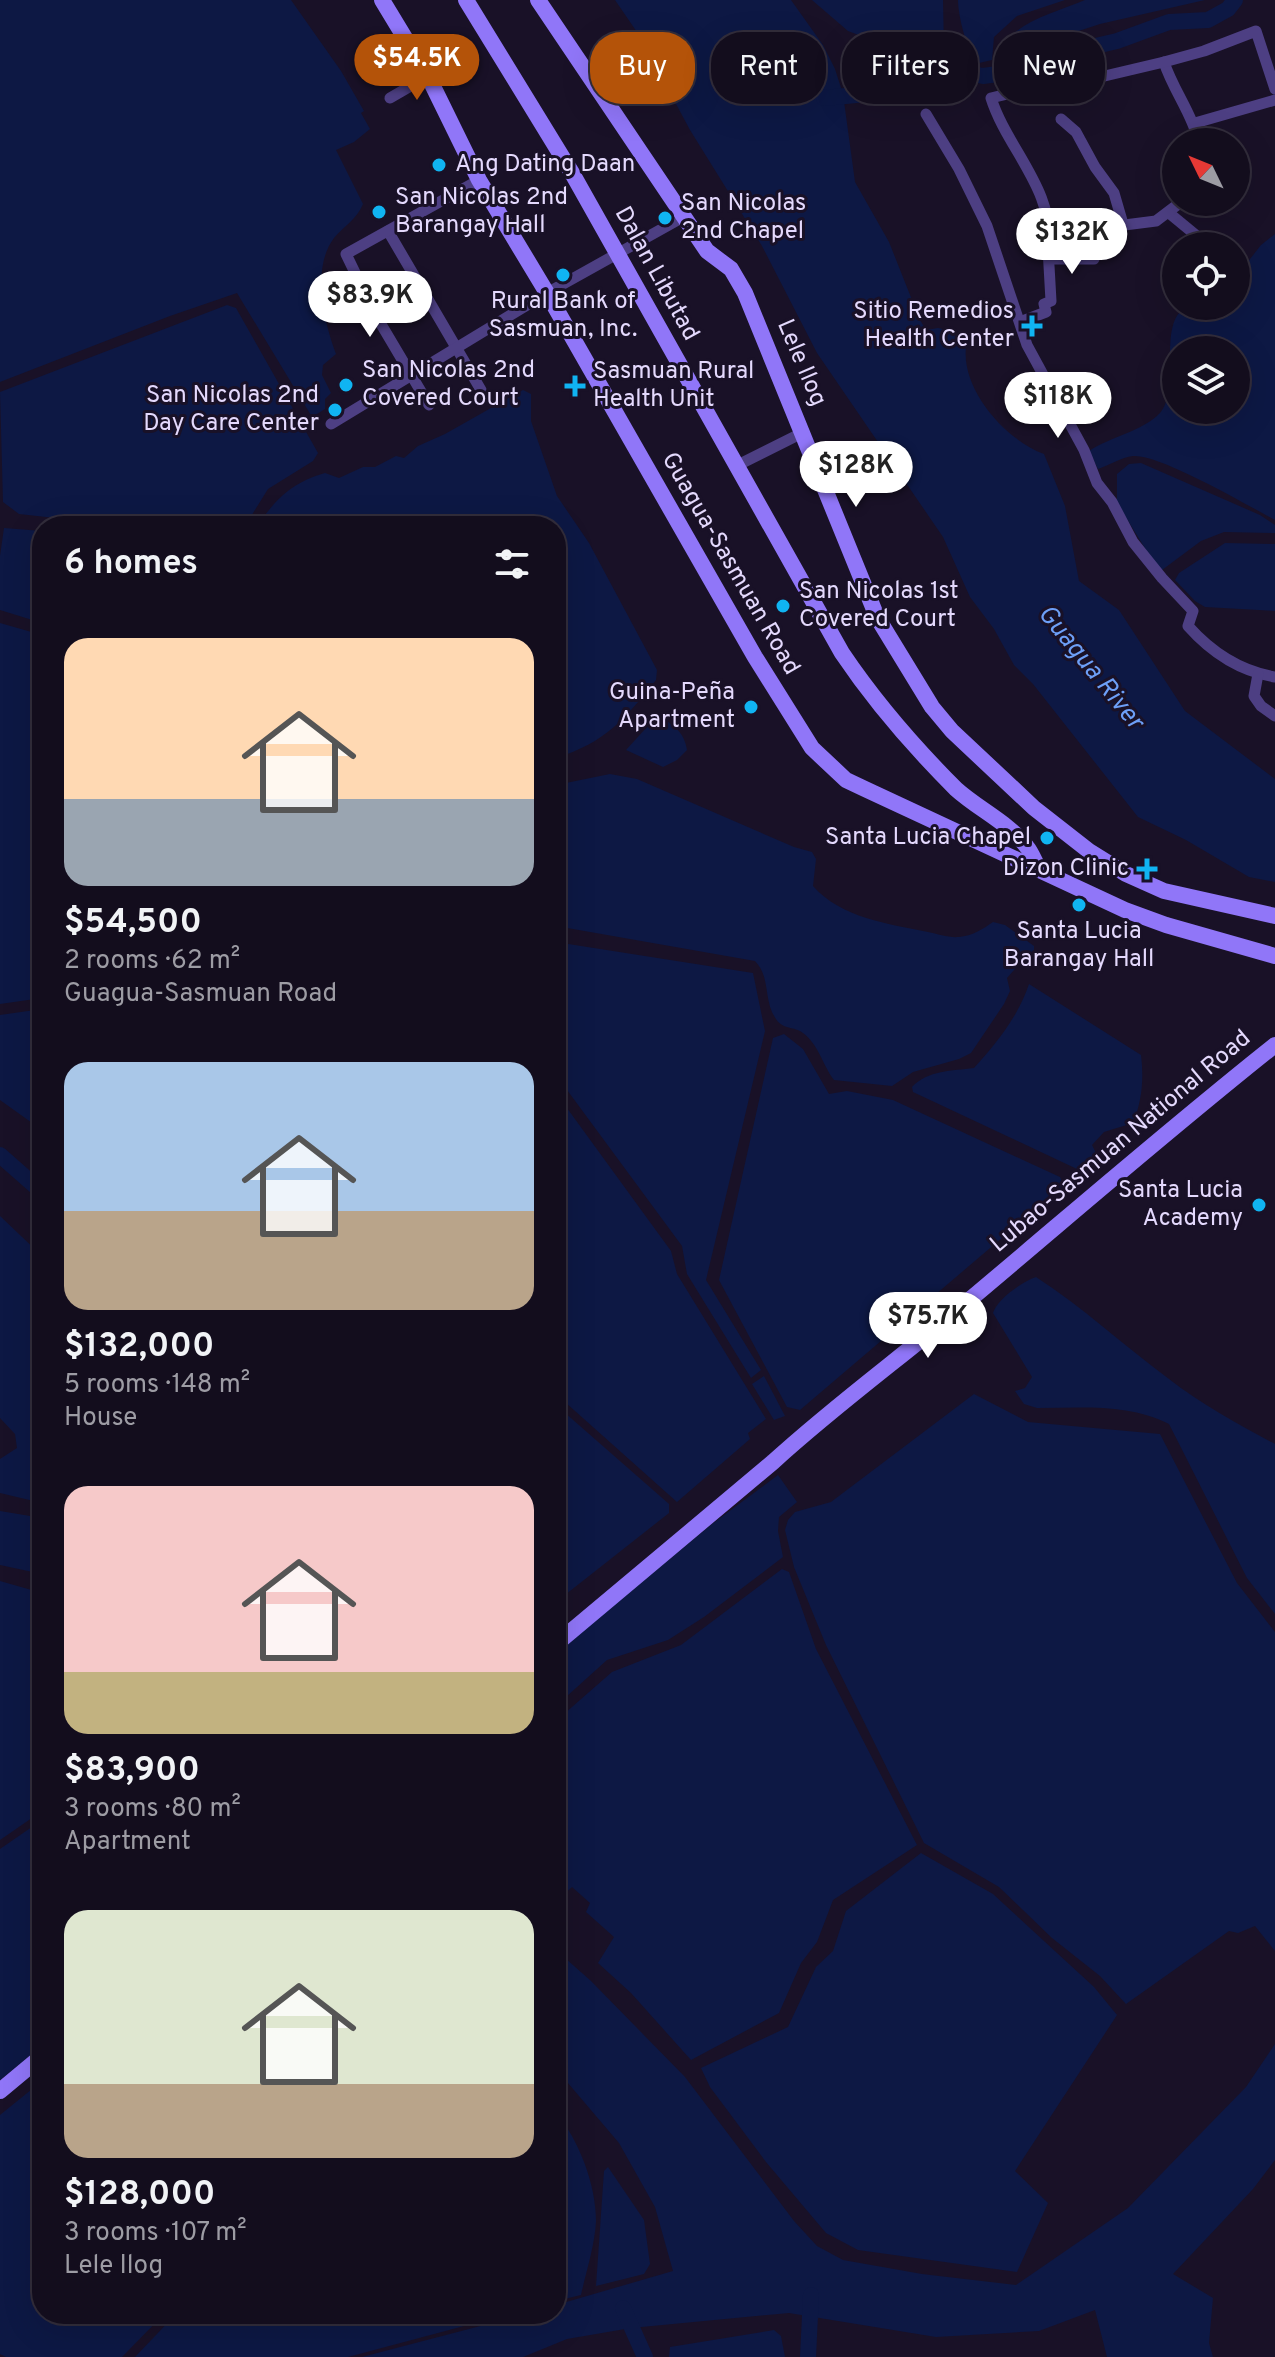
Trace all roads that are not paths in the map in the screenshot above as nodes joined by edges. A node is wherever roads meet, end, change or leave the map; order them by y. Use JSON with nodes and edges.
{"nodes":[{"id":1,"x":382,"y":0,"type":"edge"},
{"id":2,"x":466,"y":0,"type":"edge"},
{"id":3,"x":538,"y":0,"type":"edge"},
{"id":4,"x":1164,"y":62,"type":"junction"},
{"id":5,"x":428,"y":76,"type":"junction"},
{"id":6,"x":1275,"y":89,"type":"edge"},
{"id":7,"x":390,"y":98,"type":"dead end"},
{"id":8,"x":1275,"y":100,"type":"edge"},
{"id":9,"x":926,"y":114,"type":"dead end"},
{"id":10,"x":1061,"y":119,"type":"dead end"},
{"id":11,"x":1195,"y":123,"type":"junction"},
{"id":12,"x":1196,"y":128,"type":"edge"},
{"id":13,"x":479,"y":180,"type":"junction"},
{"id":14,"x":685,"y":216,"type":"junction"},
{"id":15,"x":1162,"y":216,"type":"edge"},
{"id":16,"x":1173,"y":216,"type":"edge"},
{"id":17,"x":1123,"y":224,"type":"junction"},
{"id":18,"x":388,"y":231,"type":"junction"},
{"id":19,"x":1192,"y":232,"type":"edge"},
{"id":20,"x":1049,"y":253,"type":"junction"},
{"id":21,"x":617,"y":255,"type":"junction"},
{"id":22,"x":1094,"y":259,"type":"dead end"},
{"id":23,"x":547,"y":293,"type":"junction"},
{"id":24,"x":1020,"y":322,"type":"junction"},
{"id":25,"x":456,"y":348,"type":"junction"},
{"id":26,"x":411,"y":374,"type":"junction"},
{"id":27,"x":481,"y":390,"type":"dead end"},
{"id":28,"x":429,"y":405,"type":"dead end"},
{"id":29,"x":331,"y":424,"type":"dead end"},
{"id":30,"x":804,"y":432,"type":"junction"},
{"id":31,"x":736,"y":466,"type":"junction"},
{"id":32,"x":1258,"y":674,"type":"junction"},
{"id":33,"x":1275,"y":677,"type":"edge"},
{"id":34,"x":1275,"y":716,"type":"edge"},
{"id":35,"x":1039,"y":869,"type":"junction"},
{"id":36,"x":1275,"y":916,"type":"edge"},
{"id":37,"x":1275,"y":956,"type":"edge"},
{"id":38,"x":1275,"y":1045,"type":"edge"},
{"id":39,"x":566,"y":1635,"type":"edge"},
{"id":40,"x":32,"y":2064,"type":"edge"},
{"id":41,"x":0,"y":2091,"type":"edge"}],
"edges":[{"from":1,"to":5,"type":"main road","name":"Guagua-Sasmuan Road"},
{"from":2,"to":21,"type":"main road","name":"Dalan Libutad"},
{"from":3,"to":14,"type":"main road","name":"Lele Ilog"},
{"from":4,"to":6,"type":"street"},
{"from":4,"to":11,"type":"street"},
{"from":4,"to":20,"type":"street"},
{"from":5,"to":7,"type":"street"},
{"from":5,"to":13,"type":"main road","name":"Guagua-Sasmuan Road"},
{"from":8,"to":11,"type":"street"},
{"from":9,"to":24,"type":"street"},
{"from":10,"to":17,"type":"street"},
{"from":11,"to":12,"type":"street"},
{"from":13,"to":18,"type":"street"},
{"from":13,"to":23,"type":"main road","name":"Guagua-Sasmuan Road"},
{"from":14,"to":21,"type":"street"},
{"from":14,"to":30,"type":"main road","name":"Lele Ilog"},
{"from":15,"to":17,"type":"street"},
{"from":16,"to":19,"type":"street"},
{"from":17,"to":20,"type":"street"},
{"from":18,"to":25,"type":"street"},
{"from":18,"to":26,"type":"street"},
{"from":20,"to":22,"type":"street"},
{"from":20,"to":24,"type":"street"},
{"from":21,"to":23,"type":"street"},
{"from":21,"to":31,"type":"main road","name":"Dalan Libutad"},
{"from":23,"to":25,"type":"street"},
{"from":23,"to":35,"type":"main road","name":"Guagua-Sasmuan Road"},
{"from":24,"to":32,"type":"street"},
{"from":25,"to":26,"type":"street"},
{"from":25,"to":27,"type":"street"},
{"from":26,"to":28,"type":"street"},
{"from":26,"to":29,"type":"street"},
{"from":30,"to":31,"type":"street"},
{"from":30,"to":36,"type":"main road","name":"Lele Ilog"},
{"from":31,"to":35,"type":"main road","name":"Dalan Libutad"},
{"from":32,"to":33,"type":"street"},
{"from":32,"to":34,"type":"street"},
{"from":35,"to":37,"type":"main road","name":"Guagua-Sasmuan Road"},
{"from":38,"to":39,"type":"main road","name":"Lubao-Sasmuan National Road"},
{"from":40,"to":41,"type":"main road"}]}
